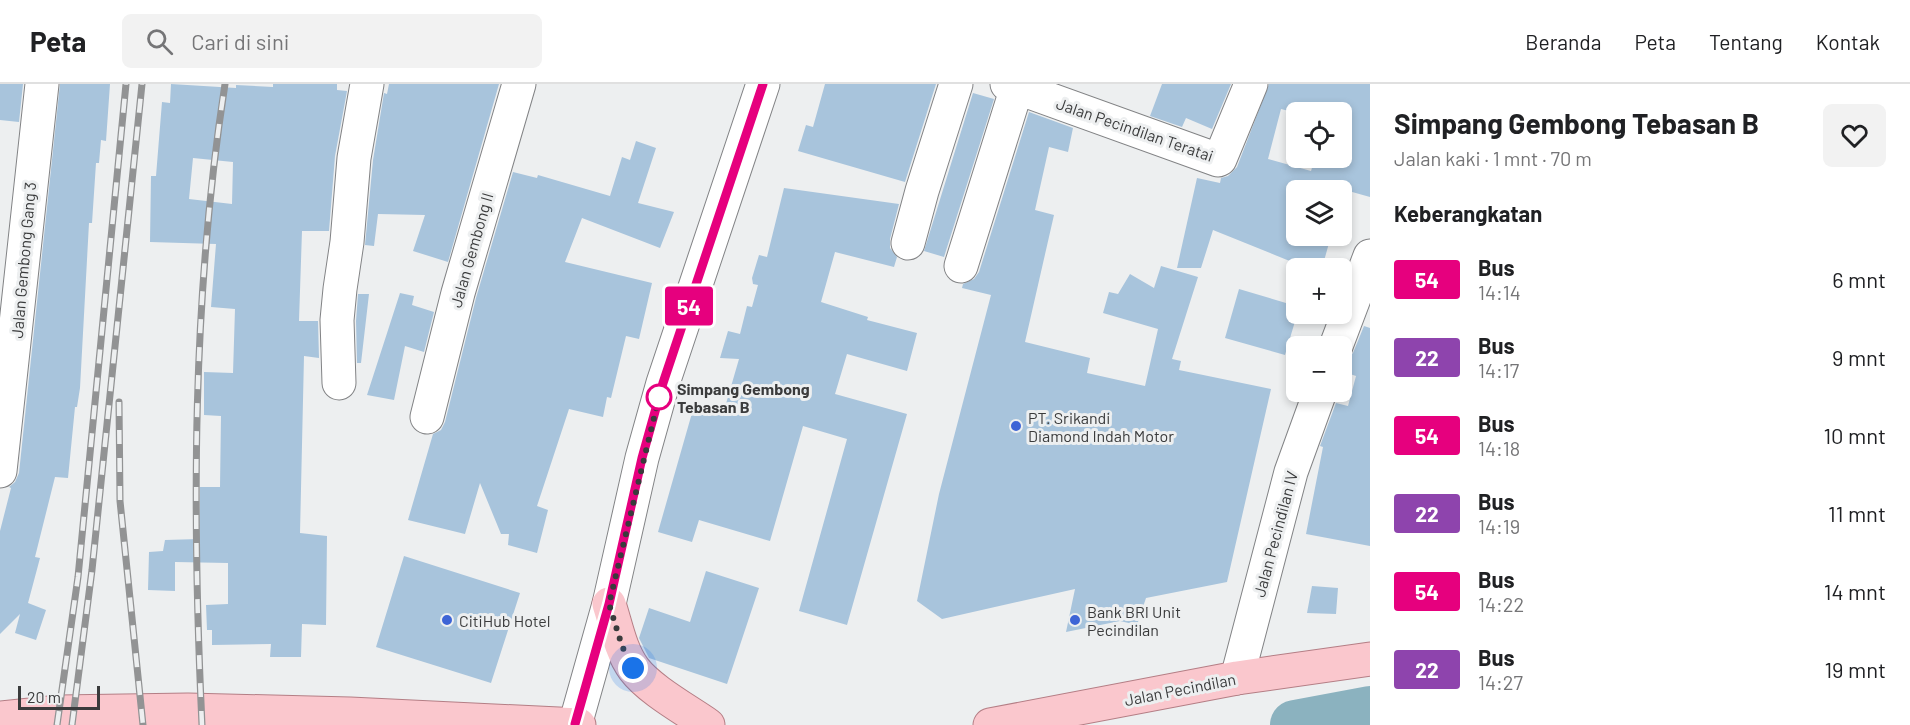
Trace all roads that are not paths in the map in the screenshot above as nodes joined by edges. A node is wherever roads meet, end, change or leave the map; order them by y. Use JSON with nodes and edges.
{"nodes":[{"id":1,"x":42,"y":84,"type":"edge"},
{"id":2,"x":367,"y":84,"type":"edge"},
{"id":3,"x":519,"y":84,"type":"edge"},
{"id":4,"x":763,"y":84,"type":"edge"},
{"id":5,"x":956,"y":84,"type":"edge"},
{"id":6,"x":1251,"y":84,"type":"edge"},
{"id":7,"x":1012,"y":86,"type":"edge"},
{"id":8,"x":908,"y":243,"type":"dead end"},
{"id":9,"x":961,"y":266,"type":"dead end"},
{"id":10,"x":1367,"y":270,"type":"edge"},
{"id":11,"x":9,"y":312,"type":"edge"},
{"id":12,"x":1340,"y":336,"type":"edge"},
{"id":13,"x":339,"y":383,"type":"dead end"},
{"id":14,"x":1316,"y":402,"type":"edge"},
{"id":15,"x":427,"y":417,"type":"dead end"},
{"id":16,"x":0,"y":471,"type":"edge"},
{"id":17,"x":609,"y":604,"type":"junction"},
{"id":18,"x":1370,"y":659,"type":"edge"},
{"id":19,"x":1237,"y":678,"type":"junction"},
{"id":20,"x":0,"y":718,"type":"edge"},
{"id":21,"x":576,"y":725,"type":"edge"},
{"id":22,"x":708,"y":725,"type":"edge"},
{"id":23,"x":990,"y":725,"type":"edge"}],
"edges":[{"from":1,"to":11,"type":"street","name":"Jalan Gembong Gang 3"},
{"from":2,"to":13,"type":"street"},
{"from":3,"to":15,"type":"street","name":"Jalan Gembong II"},
{"from":4,"to":17,"type":"street"},
{"from":5,"to":8,"type":"street"},
{"from":6,"to":7,"type":"street","name":"Jalan Pecindilan Teratai"},
{"from":7,"to":9,"type":"street"},
{"from":10,"to":12,"type":"street"},
{"from":11,"to":16,"type":"street","name":"Jalan Gembong Gang 3"},
{"from":14,"to":19,"type":"street","name":"Jalan Pecindilan IV"},
{"from":17,"to":21,"type":"street"},
{"from":17,"to":22,"type":"main road"},
{"from":18,"to":19,"type":"main road","name":"Jalan Pecindilan"},
{"from":19,"to":23,"type":"main road","name":"Jalan Pecindilan"},
{"from":20,"to":21,"type":"main road"}]}
